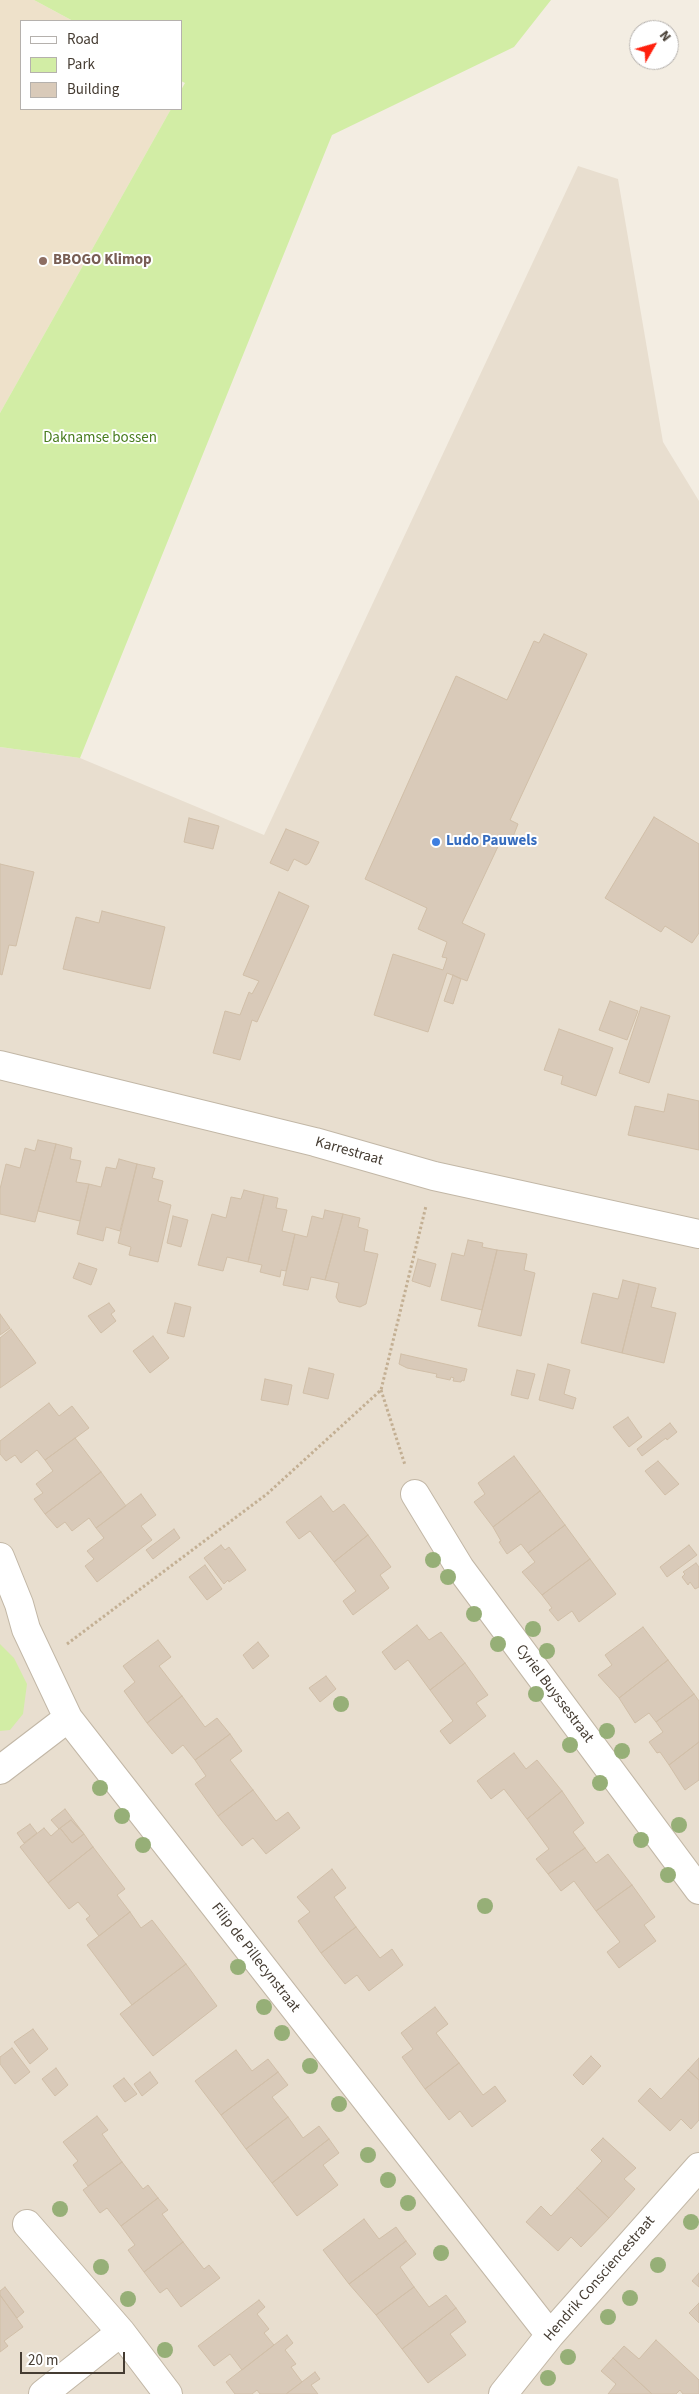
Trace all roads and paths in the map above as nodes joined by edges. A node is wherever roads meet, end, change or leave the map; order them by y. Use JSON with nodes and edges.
{"nodes":[{"id":1,"x":0,"y":1066,"type":"edge"},
{"id":2,"x":434,"y":1176,"type":"junction"},
{"id":3,"x":699,"y":1234,"type":"edge"},
{"id":4,"x":381,"y":1390,"type":"junction"},
{"id":5,"x":415,"y":1494,"type":"joint"},
{"id":6,"x":0,"y":1557,"type":"edge"},
{"id":7,"x":42,"y":1663,"type":"junction"},
{"id":8,"x":68,"y":1718,"type":"junction"},
{"id":9,"x":0,"y":1770,"type":"edge"},
{"id":10,"x":699,"y":1890,"type":"edge"},
{"id":11,"x":699,"y":2167,"type":"edge"},
{"id":12,"x":27,"y":2224,"type":"dead end"},
{"id":13,"x":121,"y":2332,"type":"junction"},
{"id":14,"x":550,"y":2335,"type":"junction"},
{"id":15,"x":43,"y":2394,"type":"edge"},
{"id":16,"x":168,"y":2394,"type":"edge"},
{"id":17,"x":503,"y":2394,"type":"edge"}],
"edges":[{"from":1,"to":2,"type":"street","name":"Karrestraat"},
{"from":2,"to":3,"type":"street","name":"Karrestraat"},
{"from":2,"to":4,"type":"path"},
{"from":4,"to":5,"type":"path"},
{"from":4,"to":7,"type":"path"},
{"from":5,"to":10,"type":"street","name":"Cyriel Buyssestraat"},
{"from":6,"to":7,"type":"street","name":"Filip de Pillecynstraat"},
{"from":7,"to":8,"type":"street","name":"Filip de Pillecynstraat"},
{"from":8,"to":9,"type":"street"},
{"from":8,"to":14,"type":"street","name":"Filip de Pillecynstraat"},
{"from":11,"to":14,"type":"street","name":"Hendrik Consciencestraat"},
{"from":12,"to":13,"type":"street"},
{"from":13,"to":15,"type":"street"},
{"from":13,"to":16,"type":"street"},
{"from":14,"to":17,"type":"street","name":"Hendrik Consciencestraat"}]}
